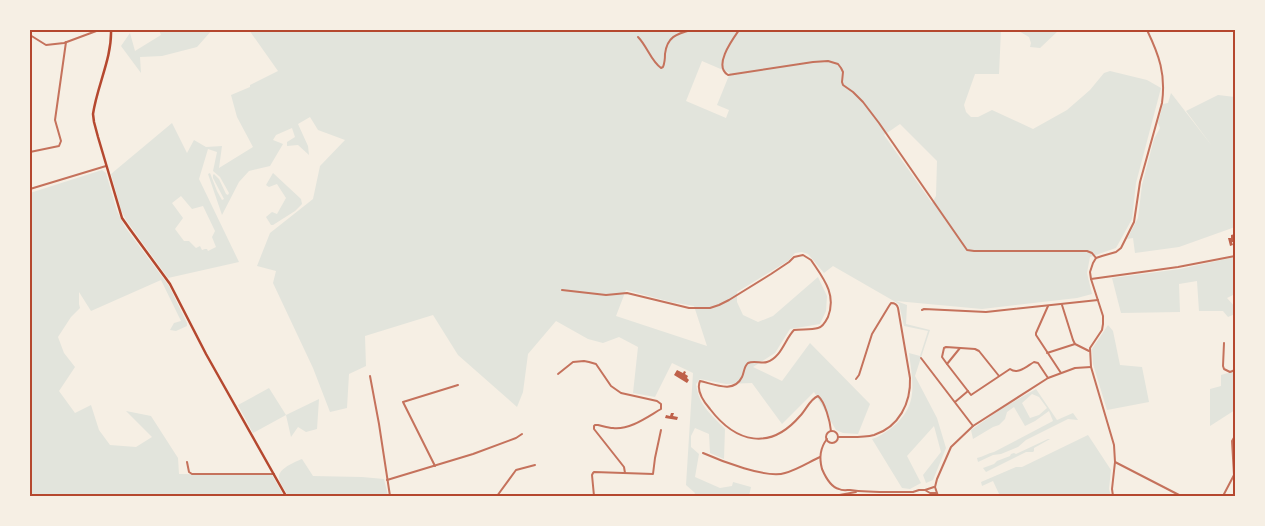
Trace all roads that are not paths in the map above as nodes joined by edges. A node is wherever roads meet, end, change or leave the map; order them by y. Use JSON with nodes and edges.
{"nodes":[{"id":1,"x":99,"y":30,"type":"edge"},
{"id":2,"x":111,"y":30,"type":"edge"},
{"id":3,"x":691,"y":30,"type":"edge"},
{"id":4,"x":739,"y":30,"type":"edge"},
{"id":5,"x":1147,"y":30,"type":"edge"},
{"id":6,"x":30,"y":35,"type":"edge"},
{"id":7,"x":638,"y":37,"type":"dead end"},
{"id":8,"x":66,"y":42,"type":"junction"},
{"id":9,"x":30,"y":126,"type":"edge"},
{"id":10,"x":30,"y":135,"type":"edge"},
{"id":11,"x":30,"y":152,"type":"edge"},
{"id":12,"x":106,"y":166,"type":"junction"},
{"id":13,"x":30,"y":189,"type":"edge"},
{"id":14,"x":1235,"y":256,"type":"edge"},
{"id":15,"x":1096,"y":258,"type":"junction"},
{"id":16,"x":1091,"y":279,"type":"junction"},
{"id":17,"x":562,"y":290,"type":"dead end"},
{"id":18,"x":1098,"y":300,"type":"junction"},
{"id":19,"x":1062,"y":304,"type":"junction"},
{"id":20,"x":1048,"y":306,"type":"junction"},
{"id":21,"x":922,"y":310,"type":"dead end"},
{"id":22,"x":1224,"y":343,"type":"dead end"},
{"id":23,"x":1075,"y":344,"type":"junction"},
{"id":24,"x":960,"y":348,"type":"junction"},
{"id":25,"x":1089,"y":351,"type":"junction"},
{"id":26,"x":1048,"y":352,"type":"junction"},
{"id":27,"x":921,"y":358,"type":"dead end"},
{"id":28,"x":947,"y":364,"type":"junction"},
{"id":29,"x":1091,"y":367,"type":"junction"},
{"id":30,"x":1235,"y":370,"type":"edge"},
{"id":31,"x":1061,"y":373,"type":"junction"},
{"id":32,"x":558,"y":374,"type":"dead end"},
{"id":33,"x":370,"y":376,"type":"dead end"},
{"id":34,"x":999,"y":376,"type":"junction"},
{"id":35,"x":1048,"y":378,"type":"junction"},
{"id":36,"x":856,"y":379,"type":"dead end"},
{"id":37,"x":458,"y":385,"type":"dead end"},
{"id":38,"x":968,"y":391,"type":"junction"},
{"id":39,"x":955,"y":402,"type":"junction"},
{"id":40,"x":973,"y":426,"type":"junction"},
{"id":41,"x":661,"y":430,"type":"dead end"},
{"id":42,"x":831,"y":431,"type":"junction"},
{"id":43,"x":522,"y":434,"type":"dead end"},
{"id":44,"x":1235,"y":436,"type":"edge"},
{"id":45,"x":838,"y":437,"type":"junction"},
{"id":46,"x":827,"y":439,"type":"junction"},
{"id":47,"x":703,"y":453,"type":"dead end"},
{"id":48,"x":820,"y":456,"type":"junction"},
{"id":49,"x":187,"y":462,"type":"dead end"},
{"id":50,"x":1115,"y":462,"type":"junction"},
{"id":51,"x":536,"y":465,"type":"dead end"},
{"id":52,"x":435,"y":466,"type":"junction"},
{"id":53,"x":625,"y":473,"type":"junction"},
{"id":54,"x":274,"y":474,"type":"junction"},
{"id":55,"x":387,"y":480,"type":"junction"},
{"id":56,"x":935,"y":487,"type":"junction"},
{"id":57,"x":925,"y":490,"type":"junction"},
{"id":58,"x":859,"y":492,"type":"junction"},
{"id":59,"x":937,"y":495,"type":"edge"},
{"id":60,"x":286,"y":496,"type":"edge"},
{"id":61,"x":390,"y":496,"type":"edge"},
{"id":62,"x":497,"y":496,"type":"edge"},
{"id":63,"x":594,"y":496,"type":"edge"},
{"id":64,"x":834,"y":496,"type":"edge"},
{"id":65,"x":1113,"y":496,"type":"edge"},
{"id":66,"x":1180,"y":496,"type":"edge"},
{"id":67,"x":1223,"y":496,"type":"edge"}],
"edges":[{"from":1,"to":8,"type":"street"},
{"from":2,"to":12,"type":"main road"},
{"from":3,"to":7,"type":"street"},
{"from":4,"to":15,"type":"street"},
{"from":5,"to":15,"type":"street"},
{"from":6,"to":8,"type":"street"},
{"from":8,"to":11,"type":"street"},
{"from":9,"to":10,"type":"street"},
{"from":12,"to":13,"type":"street"},
{"from":12,"to":54,"type":"main road"},
{"from":14,"to":16,"type":"street"},
{"from":15,"to":16,"type":"street"},
{"from":16,"to":18,"type":"street"},
{"from":17,"to":42,"type":"street"},
{"from":18,"to":19,"type":"street"},
{"from":18,"to":25,"type":"street"},
{"from":19,"to":20,"type":"street"},
{"from":19,"to":23,"type":"street"},
{"from":20,"to":21,"type":"street"},
{"from":20,"to":26,"type":"street"},
{"from":22,"to":30,"type":"street"},
{"from":23,"to":25,"type":"street"},
{"from":23,"to":26,"type":"street"},
{"from":24,"to":28,"type":"street"},
{"from":24,"to":28,"type":"street"},
{"from":24,"to":34,"type":"street"},
{"from":25,"to":29,"type":"street"},
{"from":26,"to":31,"type":"street"},
{"from":27,"to":39,"type":"street"},
{"from":28,"to":38,"type":"street"},
{"from":29,"to":31,"type":"street"},
{"from":29,"to":50,"type":"street"},
{"from":31,"to":35,"type":"street"},
{"from":32,"to":53,"type":"street"},
{"from":33,"to":55,"type":"street"},
{"from":34,"to":35,"type":"street"},
{"from":34,"to":38,"type":"street"},
{"from":35,"to":40,"type":"street"},
{"from":36,"to":45,"type":"street"},
{"from":37,"to":52,"type":"street"},
{"from":38,"to":39,"type":"street"},
{"from":39,"to":40,"type":"street"},
{"from":40,"to":56,"type":"street"},
{"from":41,"to":53,"type":"street"},
{"from":42,"to":45,"type":"street"},
{"from":42,"to":46,"type":"street"},
{"from":43,"to":52,"type":"street"},
{"from":44,"to":67,"type":"street"},
{"from":45,"to":46,"type":"street"},
{"from":46,"to":48,"type":"street"},
{"from":47,"to":48,"type":"street"},
{"from":48,"to":58,"type":"street"},
{"from":49,"to":54,"type":"street"},
{"from":50,"to":65,"type":"street"},
{"from":50,"to":66,"type":"street"},
{"from":51,"to":62,"type":"street"},
{"from":52,"to":55,"type":"street"},
{"from":53,"to":63,"type":"street"},
{"from":54,"to":60,"type":"main road"},
{"from":55,"to":61,"type":"street"},
{"from":56,"to":57,"type":"street"},
{"from":56,"to":59,"type":"street"},
{"from":57,"to":58,"type":"street"},
{"from":57,"to":59,"type":"street"},
{"from":58,"to":64,"type":"street"}]}
